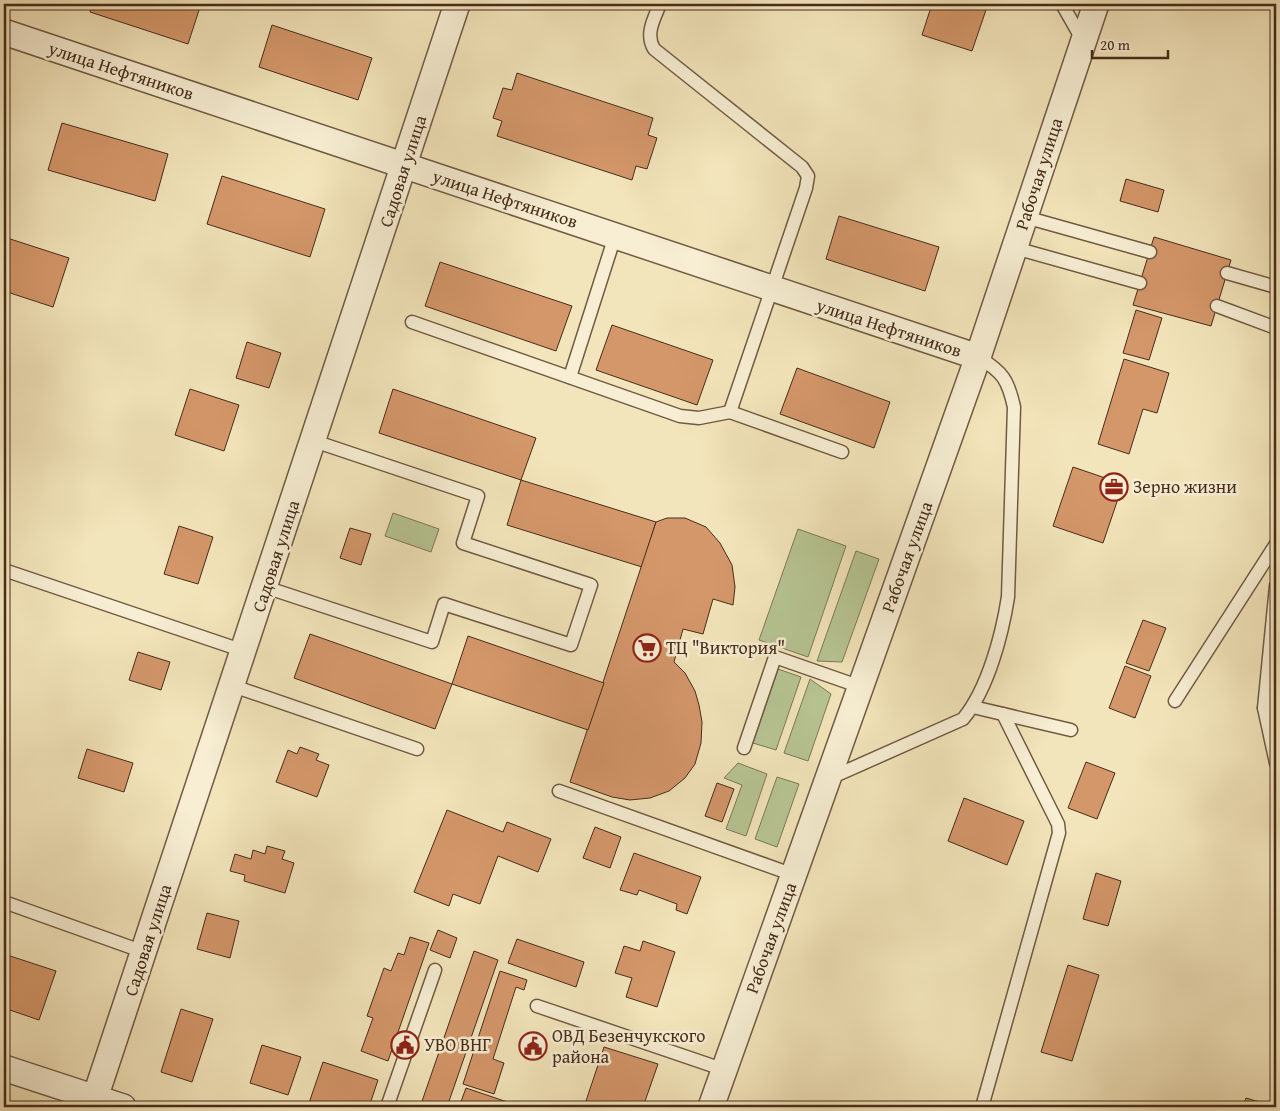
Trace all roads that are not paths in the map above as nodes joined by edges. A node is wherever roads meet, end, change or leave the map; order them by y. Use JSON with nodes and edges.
{"nodes":[{"id":1,"x":457,"y":4,"type":"edge"},
{"id":2,"x":660,"y":4,"type":"edge"},
{"id":3,"x":1062,"y":4,"type":"edge"},
{"id":4,"x":1096,"y":4,"type":"edge"},
{"id":5,"x":4,"y":32,"type":"edge"},
{"id":6,"x":1083,"y":41,"type":"junction"},
{"id":7,"x":405,"y":166,"type":"junction"},
{"id":8,"x":1025,"y":217,"type":"junction"},
{"id":9,"x":615,"y":236,"type":"junction"},
{"id":10,"x":1015,"y":248,"type":"junction"},
{"id":11,"x":1150,"y":252,"type":"dead end"},
{"id":12,"x":1227,"y":273,"type":"dead end"},
{"id":13,"x":1140,"y":284,"type":"dead end"},
{"id":14,"x":1276,"y":287,"type":"edge"},
{"id":15,"x":772,"y":288,"type":"junction"},
{"id":16,"x":1217,"y":306,"type":"dead end"},
{"id":17,"x":412,"y":322,"type":"dead end"},
{"id":18,"x":1276,"y":328,"type":"edge"},
{"id":19,"x":978,"y":357,"type":"junction"},
{"id":20,"x":570,"y":377,"type":"junction"},
{"id":21,"x":730,"y":412,"type":"junction"},
{"id":22,"x":314,"y":441,"type":"junction"},
{"id":23,"x":842,"y":452,"type":"dead end"},
{"id":24,"x":1276,"y":544,"type":"edge"},
{"id":25,"x":4,"y":570,"type":"edge"},
{"id":26,"x":1276,"y":586,"type":"edge"},
{"id":27,"x":265,"y":587,"type":"junction"},
{"id":28,"x":244,"y":650,"type":"junction"},
{"id":29,"x":232,"y":686,"type":"junction"},
{"id":30,"x":861,"y":687,"type":"junction"},
{"id":31,"x":1175,"y":701,"type":"dead end"},
{"id":32,"x":974,"y":707,"type":"junction"},
{"id":33,"x":1264,"y":708,"type":"junction"},
{"id":34,"x":1003,"y":714,"type":"junction"},
{"id":35,"x":1276,"y":720,"type":"edge"},
{"id":36,"x":1071,"y":730,"type":"dead end"},
{"id":37,"x":744,"y":748,"type":"dead end"},
{"id":38,"x":417,"y":749,"type":"dead end"},
{"id":39,"x":1276,"y":763,"type":"edge"},
{"id":40,"x":828,"y":779,"type":"junction"},
{"id":41,"x":559,"y":791,"type":"dead end"},
{"id":42,"x":794,"y":874,"type":"junction"},
{"id":43,"x":4,"y":902,"type":"edge"},
{"id":44,"x":144,"y":952,"type":"junction"},
{"id":45,"x":435,"y":970,"type":"dead end"},
{"id":46,"x":537,"y":1006,"type":"dead end"},
{"id":47,"x":4,"y":1068,"type":"edge"},
{"id":48,"x":724,"y":1070,"type":"junction"},
{"id":49,"x":94,"y":1102,"type":"edge"},
{"id":50,"x":123,"y":1107,"type":"edge"},
{"id":51,"x":387,"y":1107,"type":"edge"},
{"id":52,"x":711,"y":1107,"type":"edge"},
{"id":53,"x":982,"y":1107,"type":"edge"}],
"edges":[{"from":1,"to":7,"type":"street","name":"Садовая улица"},
{"from":2,"to":15,"type":"lane"},
{"from":3,"to":6,"type":"lane"},
{"from":4,"to":6,"type":"street","name":"Рабочая улица"},
{"from":5,"to":7,"type":"street","name":"улица Нефтяников"},
{"from":6,"to":8,"type":"street","name":"Рабочая улица"},
{"from":7,"to":9,"type":"street","name":"улица Нефтяников"},
{"from":7,"to":22,"type":"street","name":"Садовая улица"},
{"from":8,"to":10,"type":"street","name":"Рабочая улица"},
{"from":8,"to":11,"type":"lane"},
{"from":9,"to":15,"type":"street","name":"улица Нефтяников"},
{"from":9,"to":20,"type":"lane"},
{"from":10,"to":13,"type":"lane"},
{"from":10,"to":19,"type":"street","name":"Рабочая улица"},
{"from":12,"to":14,"type":"lane"},
{"from":15,"to":19,"type":"street","name":"улица Нефтяников"},
{"from":15,"to":21,"type":"lane"},
{"from":16,"to":18,"type":"lane"},
{"from":17,"to":20,"type":"lane"},
{"from":19,"to":30,"type":"street","name":"Рабочая улица"},
{"from":19,"to":32,"type":"lane"},
{"from":20,"to":21,"type":"lane"},
{"from":21,"to":23,"type":"lane"},
{"from":22,"to":27,"type":"street","name":"Садовая улица"},
{"from":22,"to":27,"type":"lane"},
{"from":24,"to":31,"type":"lane"},
{"from":25,"to":28,"type":"lane"},
{"from":26,"to":33,"type":"lane"},
{"from":27,"to":28,"type":"street","name":"Садовая улица"},
{"from":28,"to":29,"type":"street","name":"Садовая улица"},
{"from":29,"to":38,"type":"lane"},
{"from":29,"to":44,"type":"street","name":"Садовая улица"},
{"from":30,"to":37,"type":"lane"},
{"from":30,"to":40,"type":"street","name":"Рабочая улица"},
{"from":32,"to":34,"type":"lane"},
{"from":32,"to":40,"type":"lane"},
{"from":33,"to":35,"type":"lane"},
{"from":33,"to":39,"type":"lane"},
{"from":34,"to":36,"type":"lane"},
{"from":34,"to":53,"type":"lane"},
{"from":40,"to":42,"type":"street","name":"Рабочая улица"},
{"from":41,"to":42,"type":"lane"},
{"from":42,"to":48,"type":"street","name":"Рабочая улица"},
{"from":43,"to":44,"type":"lane"},
{"from":44,"to":49,"type":"street","name":"Садовая улица"},
{"from":45,"to":51,"type":"lane"},
{"from":46,"to":48,"type":"lane"},
{"from":47,"to":49,"type":"street"},
{"from":48,"to":52,"type":"street","name":"Рабочая улица"},
{"from":49,"to":50,"type":"street"}]}
